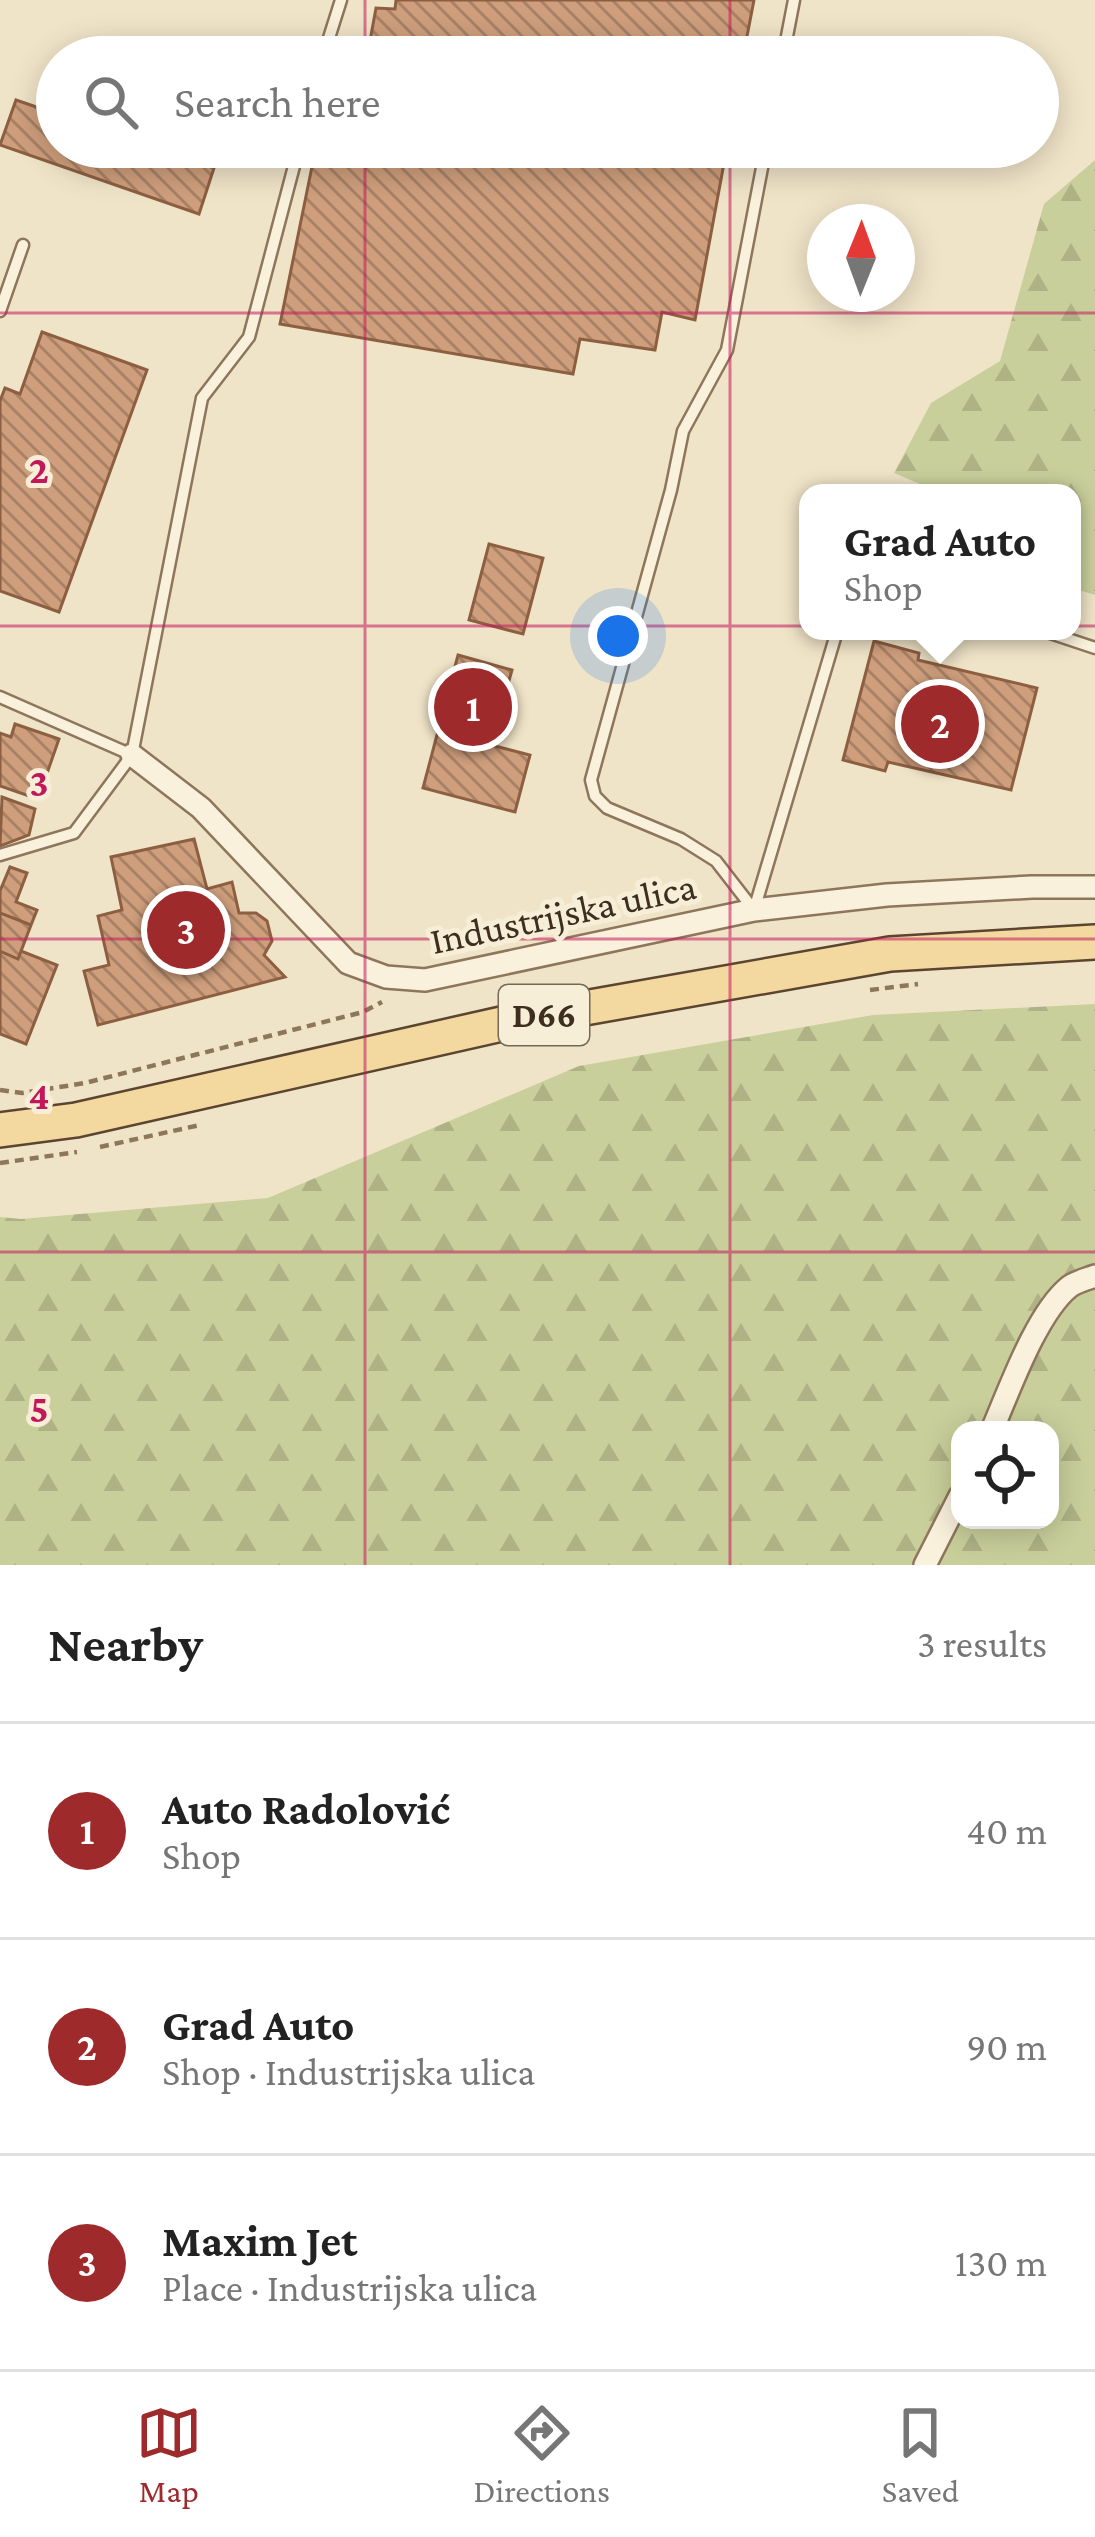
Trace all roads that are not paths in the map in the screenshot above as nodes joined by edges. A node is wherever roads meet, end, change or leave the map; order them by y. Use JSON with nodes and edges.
{"nodes":[{"id":1,"x":341,"y":0,"type":"edge"},
{"id":2,"x":794,"y":0,"type":"edge"},
{"id":3,"x":330,"y":36,"type":"edge"},
{"id":4,"x":787,"y":36,"type":"edge"},
{"id":5,"x":294,"y":168,"type":"edge"},
{"id":6,"x":762,"y":168,"type":"edge"},
{"id":7,"x":23,"y":244,"type":"dead end"},
{"id":8,"x":0,"y":311,"type":"edge"},
{"id":9,"x":834,"y":640,"type":"edge"},
{"id":10,"x":0,"y":697,"type":"edge"},
{"id":11,"x":132,"y":755,"type":"junction"},
{"id":12,"x":0,"y":856,"type":"edge"},
{"id":13,"x":1095,"y":887,"type":"edge"},
{"id":14,"x":754,"y":910,"type":"junction"},
{"id":15,"x":1095,"y":942,"type":"edge"},
{"id":16,"x":0,"y":1130,"type":"edge"},
{"id":17,"x":1095,"y":1276,"type":"edge"},
{"id":18,"x":996,"y":1421,"type":"edge"},
{"id":19,"x":951,"y":1514,"type":"edge"},
{"id":20,"x":925,"y":1565,"type":"edge"}],
"edges":[{"from":1,"to":3,"type":"lane"},
{"from":2,"to":4,"type":"lane"},
{"from":5,"to":11,"type":"lane"},
{"from":6,"to":14,"type":"lane"},
{"from":7,"to":8,"type":"lane"},
{"from":9,"to":14,"type":"lane"},
{"from":10,"to":11,"type":"lane"},
{"from":11,"to":12,"type":"lane"},
{"from":11,"to":14,"type":"street","name":"Industrijska ulica"},
{"from":13,"to":14,"type":"street","name":"Industrijska ulica"},
{"from":15,"to":16,"type":"main road","number":"D66"},
{"from":17,"to":18,"type":"street"},
{"from":19,"to":20,"type":"street"}]}
